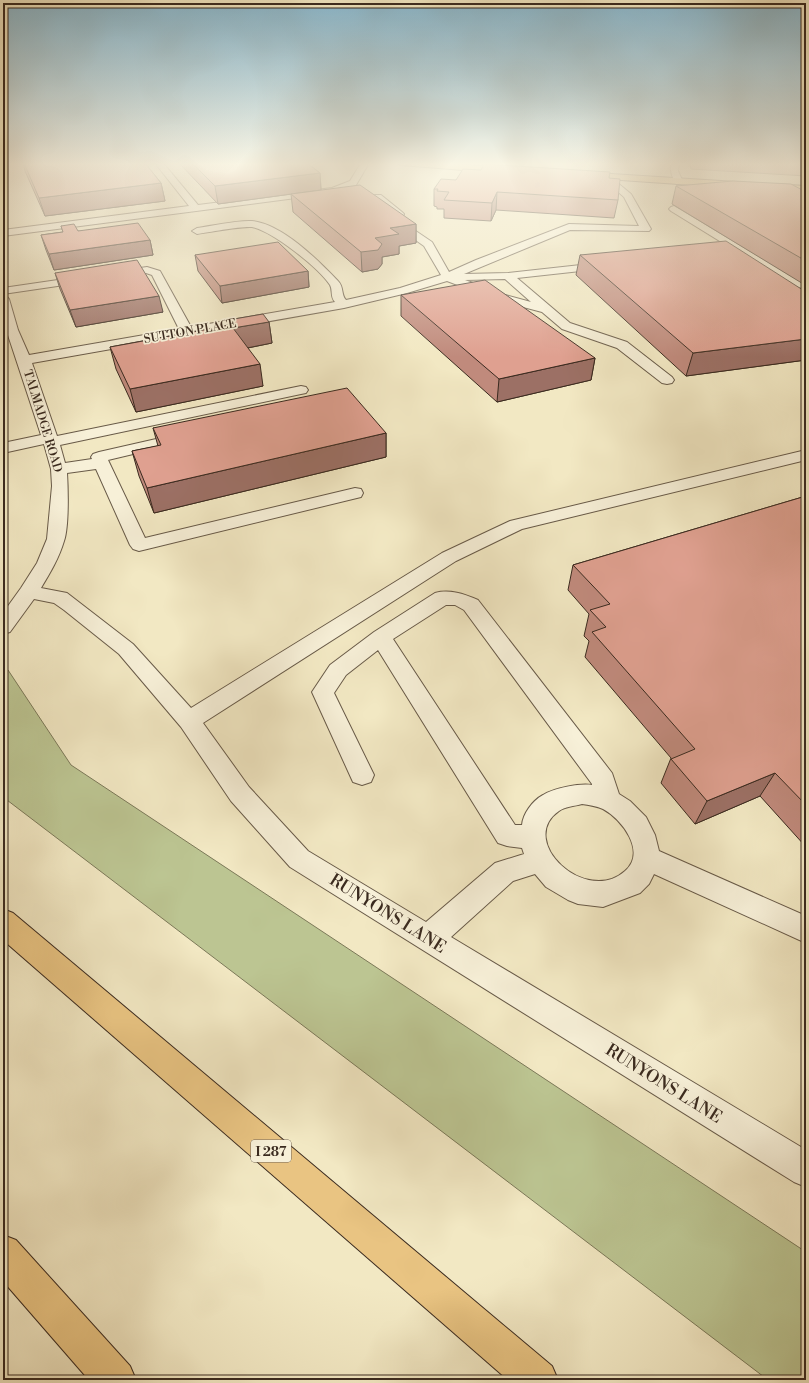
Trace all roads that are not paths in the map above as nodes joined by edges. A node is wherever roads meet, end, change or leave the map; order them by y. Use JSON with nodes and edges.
{"nodes":[{"id":1,"x":45,"y":228,"type":"edge"},
{"id":2,"x":225,"y":228,"type":"edge"},
{"id":3,"x":263,"y":228,"type":"edge"},
{"id":4,"x":404,"y":228,"type":"edge"},
{"id":5,"x":568,"y":228,"type":"edge"},
{"id":6,"x":590,"y":228,"type":"edge"},
{"id":7,"x":645,"y":228,"type":"edge"},
{"id":8,"x":704,"y":228,"type":"edge"},
{"id":9,"x":198,"y":231,"type":"dead end"},
{"id":10,"x":3,"y":233,"type":"edge"},
{"id":11,"x":620,"y":264,"type":"edge"},
{"id":12,"x":508,"y":276,"type":"junction"},
{"id":13,"x":447,"y":277,"type":"junction"},
{"id":14,"x":806,"y":286,"type":"edge"},
{"id":15,"x":3,"y":291,"type":"edge"},
{"id":16,"x":3,"y":299,"type":"edge"},
{"id":17,"x":344,"y":304,"type":"junction"},
{"id":18,"x":546,"y":309,"type":"junction"},
{"id":19,"x":180,"y":319,"type":"junction"},
{"id":20,"x":165,"y":321,"type":"dead end"},
{"id":21,"x":187,"y":332,"type":"junction"},
{"id":22,"x":24,"y":360,"type":"junction"},
{"id":23,"x":667,"y":380,"type":"dead end"},
{"id":24,"x":302,"y":390,"type":"dead end"},
{"id":25,"x":200,"y":434,"type":"edge"},
{"id":26,"x":51,"y":440,"type":"junction"},
{"id":27,"x":3,"y":448,"type":"edge"},
{"id":28,"x":806,"y":455,"type":"edge"},
{"id":29,"x":101,"y":463,"type":"junction"},
{"id":30,"x":59,"y":469,"type":"junction"},
{"id":31,"x":355,"y":493,"type":"dead end"},
{"id":32,"x":29,"y":592,"type":"junction"},
{"id":33,"x":3,"y":627,"type":"edge"},
{"id":34,"x":381,"y":637,"type":"junction"},
{"id":35,"x":189,"y":721,"type":"junction"},
{"id":36,"x":362,"y":775,"type":"dead end"},
{"id":37,"x":609,"y":800,"type":"junction"},
{"id":38,"x":535,"y":849,"type":"junction"},
{"id":39,"x":647,"y":858,"type":"junction"},
{"id":40,"x":3,"y":922,"type":"edge"},
{"id":41,"x":806,"y":930,"type":"edge"},
{"id":42,"x":429,"y":938,"type":"junction"},
{"id":43,"x":806,"y":1170,"type":"edge"},
{"id":44,"x":3,"y":1253,"type":"edge"},
{"id":45,"x":116,"y":1380,"type":"edge"},
{"id":46,"x":538,"y":1380,"type":"edge"}],
"edges":[{"from":1,"to":10,"type":"street"},
{"from":2,"to":9,"type":"street"},
{"from":3,"to":17,"type":"street"},
{"from":4,"to":13,"type":"street"},
{"from":5,"to":13,"type":"street"},
{"from":6,"to":7,"type":"street"},
{"from":8,"to":14,"type":"street"},
{"from":11,"to":12,"type":"street"},
{"from":12,"to":13,"type":"street"},
{"from":12,"to":18,"type":"street"},
{"from":13,"to":17,"type":"street","name":"SUTTON PLACE"},
{"from":13,"to":18,"type":"street"},
{"from":15,"to":19,"type":"street"},
{"from":16,"to":22,"type":"street","name":"TALMADGE ROAD"},
{"from":17,"to":21,"type":"street","name":"SUTTON PLACE"},
{"from":18,"to":23,"type":"street"},
{"from":19,"to":20,"type":"street"},
{"from":19,"to":21,"type":"street"},
{"from":21,"to":22,"type":"street","name":"SUTTON PLACE"},
{"from":22,"to":26,"type":"street","name":"TALMADGE ROAD"},
{"from":24,"to":26,"type":"street"},
{"from":25,"to":29,"type":"street"},
{"from":26,"to":27,"type":"street"},
{"from":26,"to":30,"type":"street","name":"TALMADGE ROAD"},
{"from":28,"to":35,"type":"street"},
{"from":29,"to":30,"type":"street"},
{"from":29,"to":31,"type":"street"},
{"from":30,"to":32,"type":"street","name":"TALMADGE ROAD"},
{"from":32,"to":33,"type":"street","name":"TALMADGE ROAD"},
{"from":32,"to":35,"type":"street","name":"RUNYONS LANE"},
{"from":34,"to":36,"type":"street"},
{"from":34,"to":37,"type":"street"},
{"from":34,"to":38,"type":"street"},
{"from":35,"to":42,"type":"street","name":"RUNYONS LANE"},
{"from":37,"to":38,"type":"street"},
{"from":37,"to":39,"type":"street"},
{"from":38,"to":39,"type":"street"},
{"from":38,"to":42,"type":"street"},
{"from":39,"to":41,"type":"street"},
{"from":40,"to":46,"type":"main road","number":"I 287"},
{"from":42,"to":43,"type":"street","name":"RUNYONS LANE"},
{"from":44,"to":45,"type":"main road"}]}
